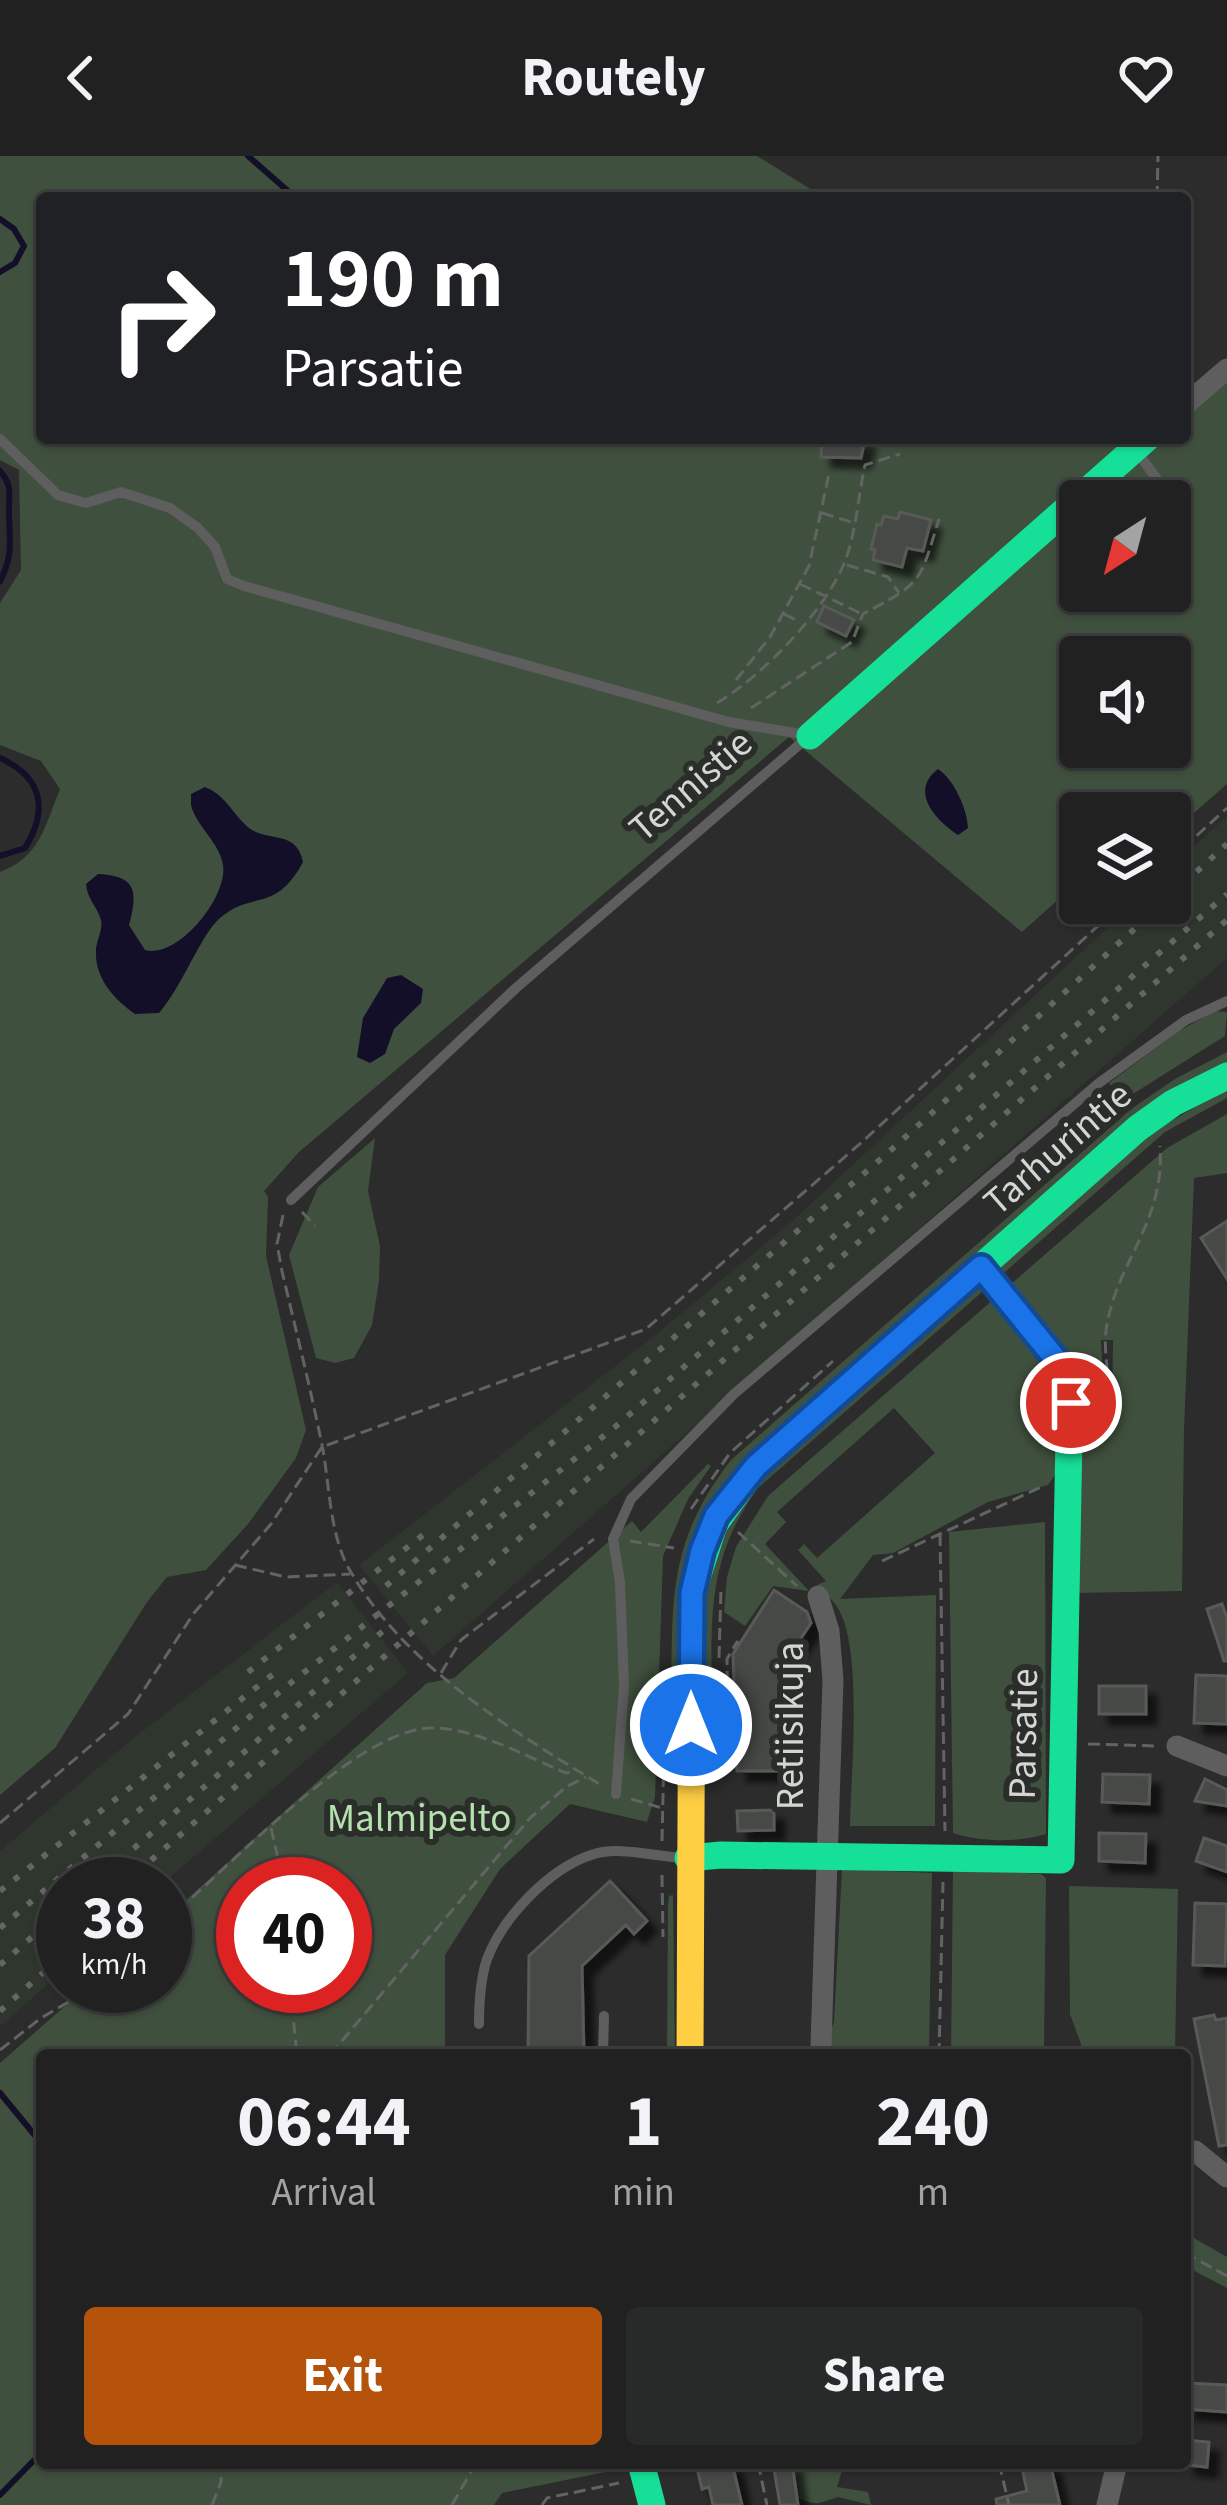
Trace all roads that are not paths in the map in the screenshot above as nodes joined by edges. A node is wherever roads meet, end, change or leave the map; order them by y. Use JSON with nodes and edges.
{"nodes":[{"id":1,"x":1227,"y":369,"type":"edge"},
{"id":2,"x":1191,"y":400,"type":"edge"},
{"id":3,"x":0,"y":439,"type":"edge"},
{"id":4,"x":1141,"y":444,"type":"edge"},
{"id":5,"x":1161,"y":480,"type":"edge"},
{"id":6,"x":810,"y":736,"type":"junction"},
{"id":7,"x":1227,"y":1001,"type":"edge"},
{"id":8,"x":1227,"y":1076,"type":"edge"},
{"id":9,"x":291,"y":1200,"type":"road end"},
{"id":10,"x":981,"y":1267,"type":"junction"},
{"id":11,"x":818,"y":1596,"type":"road end"},
{"id":12,"x":1177,"y":1746,"type":"road end"},
{"id":13,"x":1227,"y":1766,"type":"edge"},
{"id":14,"x":616,"y":1794,"type":"road end"},
{"id":15,"x":826,"y":1857,"type":"junction"},
{"id":16,"x":675,"y":1858,"type":"junction"},
{"id":17,"x":604,"y":2016,"type":"dead end"},
{"id":18,"x":479,"y":2024,"type":"dead end"},
{"id":19,"x":821,"y":2045,"type":"dead end"},
{"id":20,"x":603,"y":2049,"type":"edge"},
{"id":21,"x":690,"y":2049,"type":"edge"},
{"id":22,"x":1195,"y":2151,"type":"dead end"},
{"id":23,"x":1227,"y":2177,"type":"edge"},
{"id":24,"x":643,"y":2469,"type":"edge"},
{"id":25,"x":1116,"y":2469,"type":"edge"},
{"id":26,"x":652,"y":2505,"type":"edge"},
{"id":27,"x":1108,"y":2505,"type":"edge"}],
"edges":[{"from":1,"to":2,"type":"street"},
{"from":3,"to":6,"type":"lane"},
{"from":4,"to":5,"type":"lane"},
{"from":4,"to":6,"type":"street","name":"Tennistie"},
{"from":6,"to":9,"type":"lane","name":"Tennistie"},
{"from":7,"to":14,"type":"lane"},
{"from":8,"to":10,"type":"street","name":"Tarhurintie"},
{"from":10,"to":15,"type":"street","name":"Parsatie"},
{"from":10,"to":16,"type":"street","name":"Tarhurintie"},
{"from":11,"to":15,"type":"street","name":"Retiisikuja"},
{"from":12,"to":13,"type":"street"},
{"from":15,"to":16,"type":"street","name":"Parsatie"},
{"from":15,"to":19,"type":"street","name":"Retiisikuja"},
{"from":16,"to":18,"type":"lane"},
{"from":16,"to":21,"type":"street","name":"Tarhurintie"},
{"from":17,"to":20,"type":"lane"},
{"from":22,"to":23,"type":"street"},
{"from":24,"to":26,"type":"street"},
{"from":25,"to":27,"type":"street"}]}
